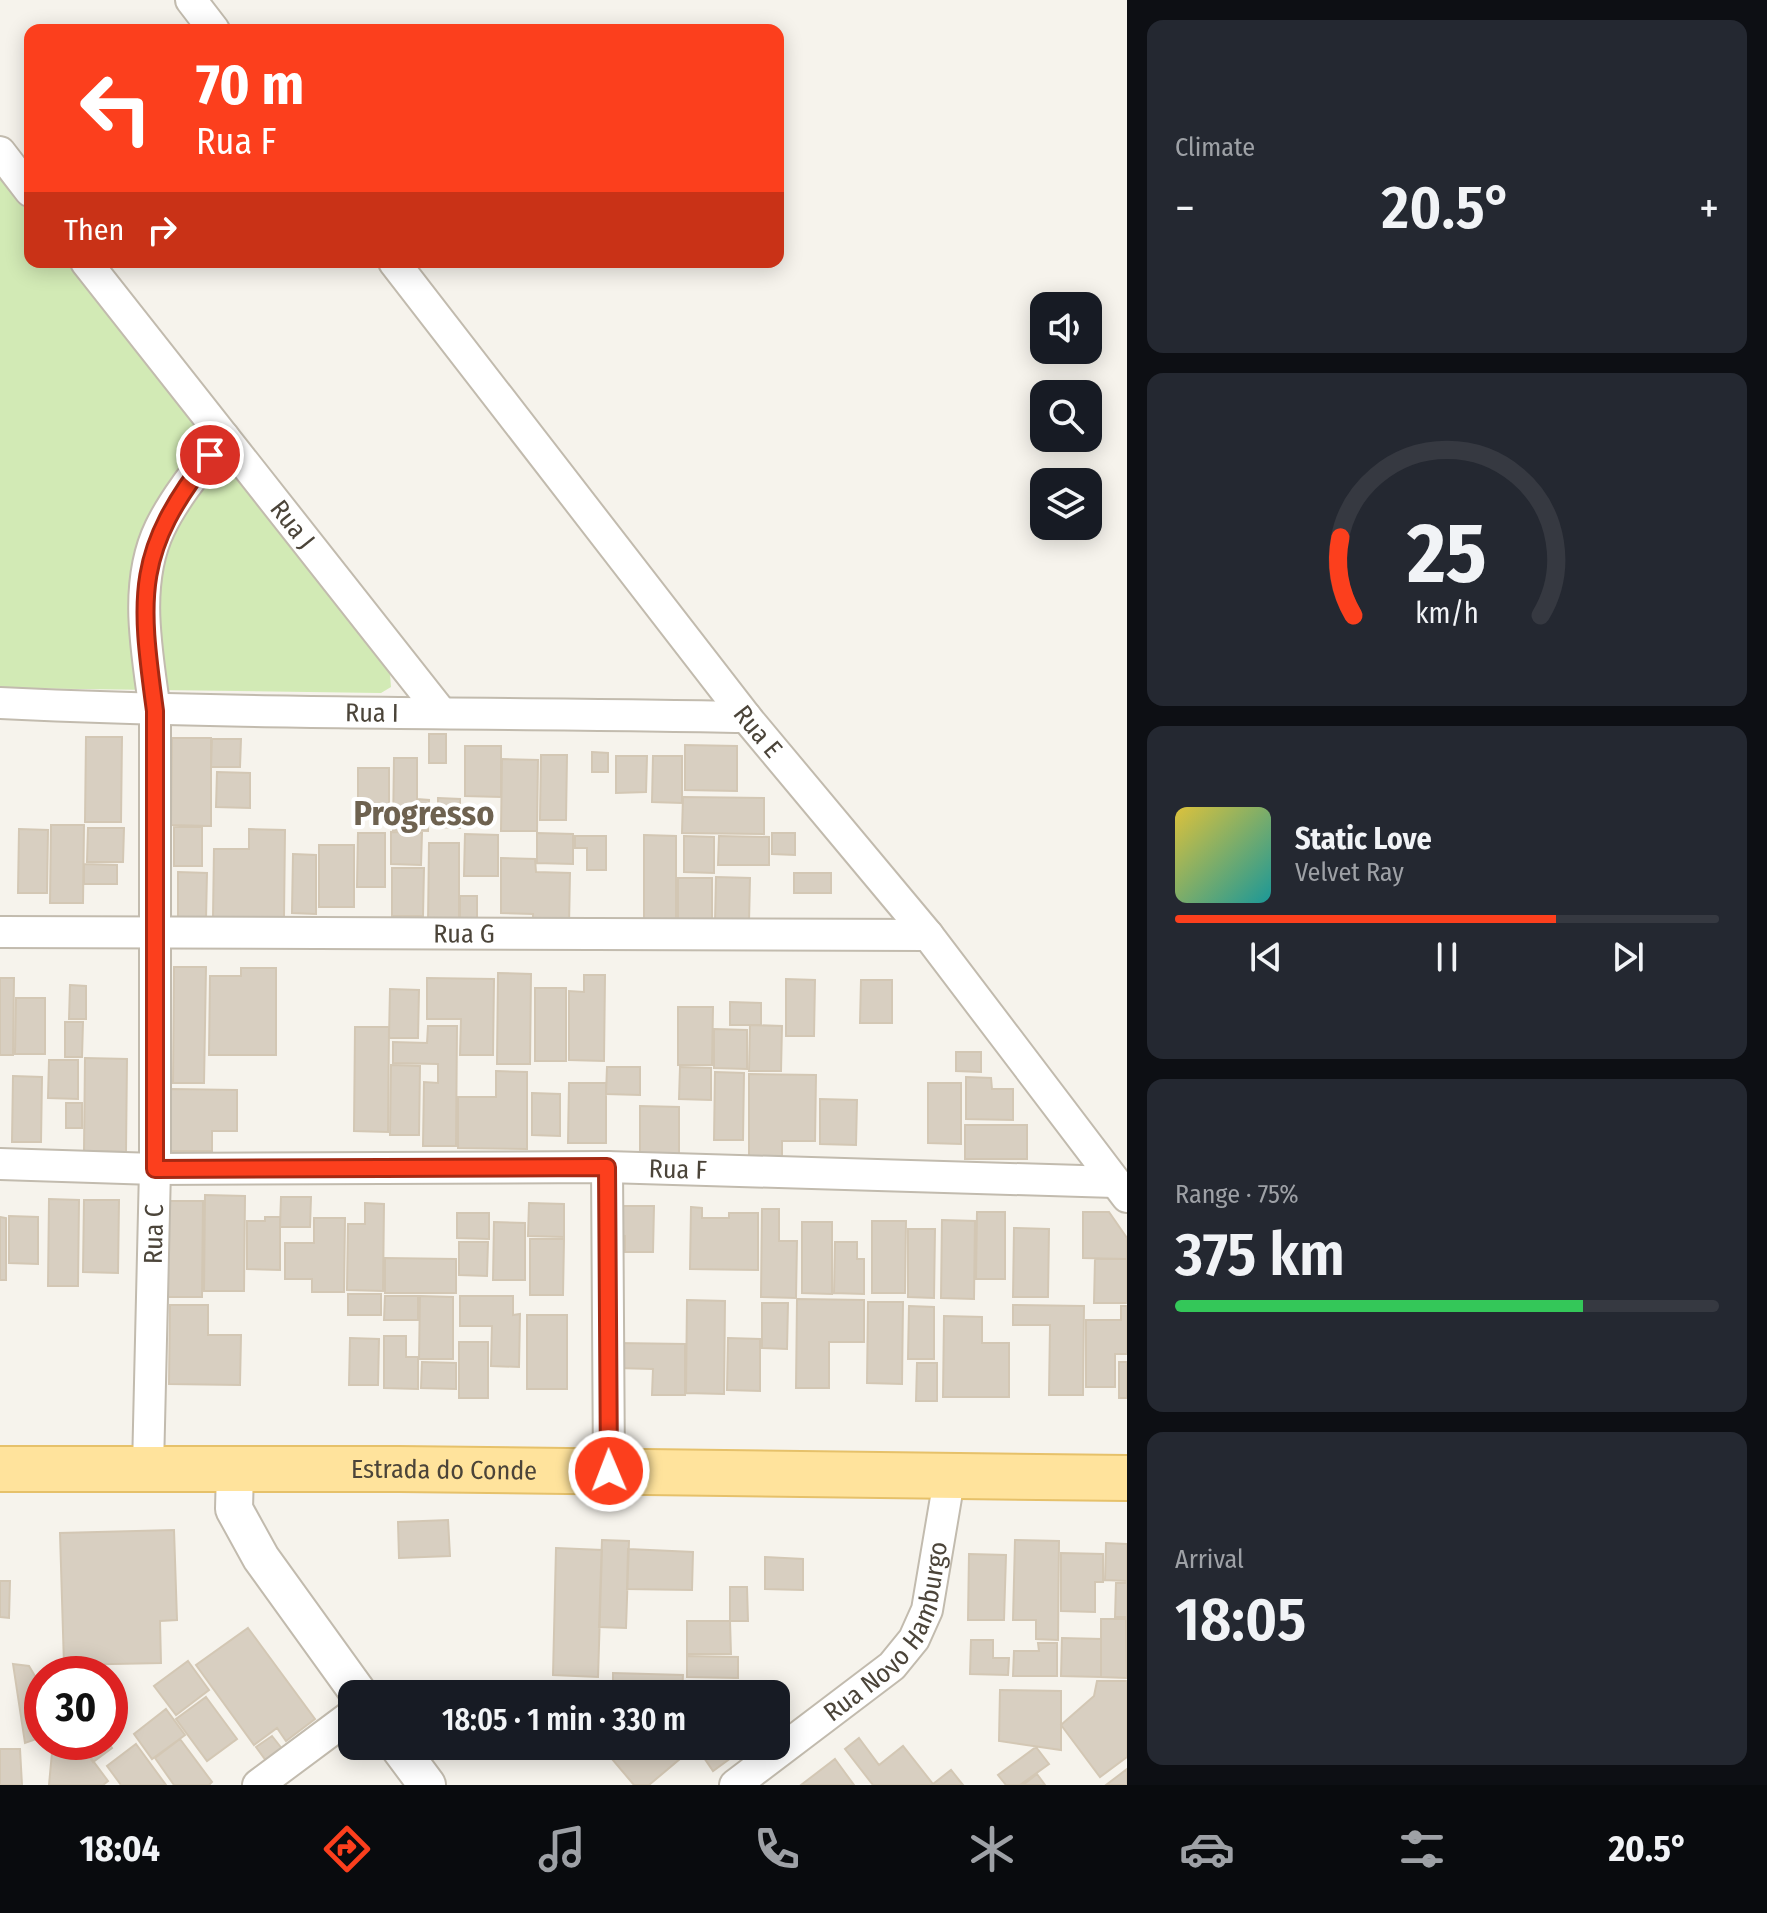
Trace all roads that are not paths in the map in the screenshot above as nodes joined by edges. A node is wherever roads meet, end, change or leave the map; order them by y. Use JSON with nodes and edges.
{"nodes":[{"id":1,"x":191,"y":0,"type":"edge"},
{"id":2,"x":209,"y":24,"type":"edge"},
{"id":3,"x":0,"y":152,"type":"edge"},
{"id":4,"x":24,"y":183,"type":"edge"},
{"id":5,"x":91,"y":268,"type":"edge"},
{"id":6,"x":399,"y":268,"type":"edge"},
{"id":7,"x":224,"y":437,"type":"junction"},
{"id":8,"x":0,"y":703,"type":"edge"},
{"id":9,"x":155,"y":711,"type":"junction"},
{"id":10,"x":440,"y":711,"type":"junction"},
{"id":11,"x":746,"y":717,"type":"junction"},
{"id":12,"x":0,"y":932,"type":"edge"},
{"id":13,"x":154,"y":933,"type":"junction"},
{"id":14,"x":928,"y":935,"type":"junction"},
{"id":15,"x":0,"y":1164,"type":"edge"},
{"id":16,"x":607,"y":1167,"type":"junction"},
{"id":17,"x":155,"y":1169,"type":"junction"},
{"id":18,"x":1121,"y":1189,"type":"edge"},
{"id":19,"x":148,"y":1468,"type":"junction"},
{"id":20,"x":0,"y":1469,"type":"edge"},
{"id":21,"x":235,"y":1470,"type":"junction"},
{"id":22,"x":609,"y":1471,"type":"junction"},
{"id":23,"x":950,"y":1474,"type":"junction"},
{"id":24,"x":1127,"y":1478,"type":"edge"},
{"id":25,"x":349,"y":1680,"type":"edge"},
{"id":26,"x":338,"y":1725,"type":"edge"},
{"id":27,"x":408,"y":1760,"type":"edge"},
{"id":28,"x":258,"y":1785,"type":"edge"},
{"id":29,"x":427,"y":1785,"type":"edge"},
{"id":30,"x":735,"y":1785,"type":"edge"}],
"edges":[{"from":1,"to":2,"type":"street"},
{"from":3,"to":4,"type":"street"},
{"from":5,"to":7,"type":"street","name":"Rua J"},
{"from":6,"to":11,"type":"street","name":"Rua E"},
{"from":7,"to":9,"type":"street","name":"Rua C"},
{"from":7,"to":10,"type":"street","name":"Rua J"},
{"from":8,"to":9,"type":"street","name":"Rua I"},
{"from":9,"to":10,"type":"street","name":"Rua I"},
{"from":9,"to":13,"type":"street","name":"Rua C"},
{"from":10,"to":11,"type":"street","name":"Rua I"},
{"from":11,"to":14,"type":"street","name":"Rua E"},
{"from":12,"to":13,"type":"street","name":"Rua G"},
{"from":13,"to":14,"type":"street","name":"Rua G"},
{"from":13,"to":17,"type":"street","name":"Rua C"},
{"from":14,"to":18,"type":"street","name":"Rua E"},
{"from":15,"to":17,"type":"street","name":"Rua F"},
{"from":16,"to":17,"type":"street","name":"Rua F"},
{"from":16,"to":18,"type":"street","name":"Rua F"},
{"from":16,"to":22,"type":"street"},
{"from":17,"to":19,"type":"street","name":"Rua C"},
{"from":19,"to":20,"type":"main road","name":"Estrada do Conde"},
{"from":19,"to":21,"type":"main road","name":"Estrada do Conde"},
{"from":21,"to":22,"type":"main road","name":"Estrada do Conde"},
{"from":21,"to":25,"type":"street"},
{"from":22,"to":23,"type":"main road","name":"Estrada do Conde"},
{"from":23,"to":24,"type":"main road","name":"Estrada do Conde"},
{"from":23,"to":30,"type":"street","name":"Rua Novo Hamburgo"},
{"from":26,"to":28,"type":"street"},
{"from":27,"to":29,"type":"street"}]}
